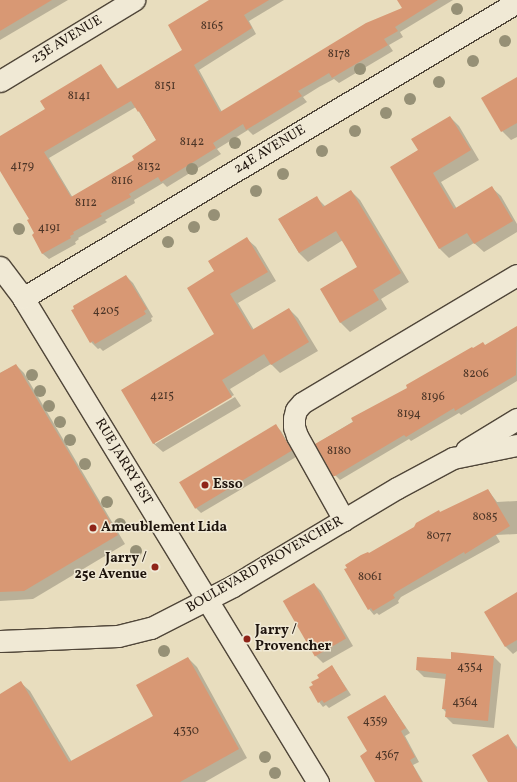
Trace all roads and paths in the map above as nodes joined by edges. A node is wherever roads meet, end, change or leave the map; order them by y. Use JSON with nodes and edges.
{"nodes":[{"id":1,"x":134,"y":0,"type":"edge"},
{"id":2,"x":517,"y":2,"type":"edge"},
{"id":3,"x":0,"y":81,"type":"edge"},
{"id":4,"x":0,"y":267,"type":"edge"},
{"id":5,"x":517,"y":275,"type":"edge"},
{"id":6,"x":23,"y":298,"type":"junction"},
{"id":7,"x":517,"y":419,"type":"edge"},
{"id":8,"x":517,"y":445,"type":"edge"},
{"id":9,"x":453,"y":458,"type":"junction"},
{"id":10,"x":344,"y":520,"type":"junction"},
{"id":11,"x":207,"y":600,"type":"junction"},
{"id":12,"x":0,"y":641,"type":"edge"},
{"id":13,"x":318,"y":782,"type":"edge"}],
"edges":[{"from":1,"to":3,"type":"street","name":"23E AVENUE"},
{"from":2,"to":6,"type":"street","name":"24E AVENUE"},
{"from":4,"to":6,"type":"street","name":"RUE JARRY EST"},
{"from":5,"to":10,"type":"street"},
{"from":6,"to":11,"type":"street","name":"RUE JARRY EST"},
{"from":7,"to":9,"type":"street"},
{"from":8,"to":9,"type":"street","name":"BOULEVARD PROVENCHER"},
{"from":9,"to":10,"type":"street","name":"BOULEVARD PROVENCHER"},
{"from":10,"to":11,"type":"street","name":"BOULEVARD PROVENCHER"},
{"from":11,"to":12,"type":"street","name":"BOULEVARD PROVENCHER"},
{"from":11,"to":13,"type":"street","name":"RUE JARRY EST"}]}
